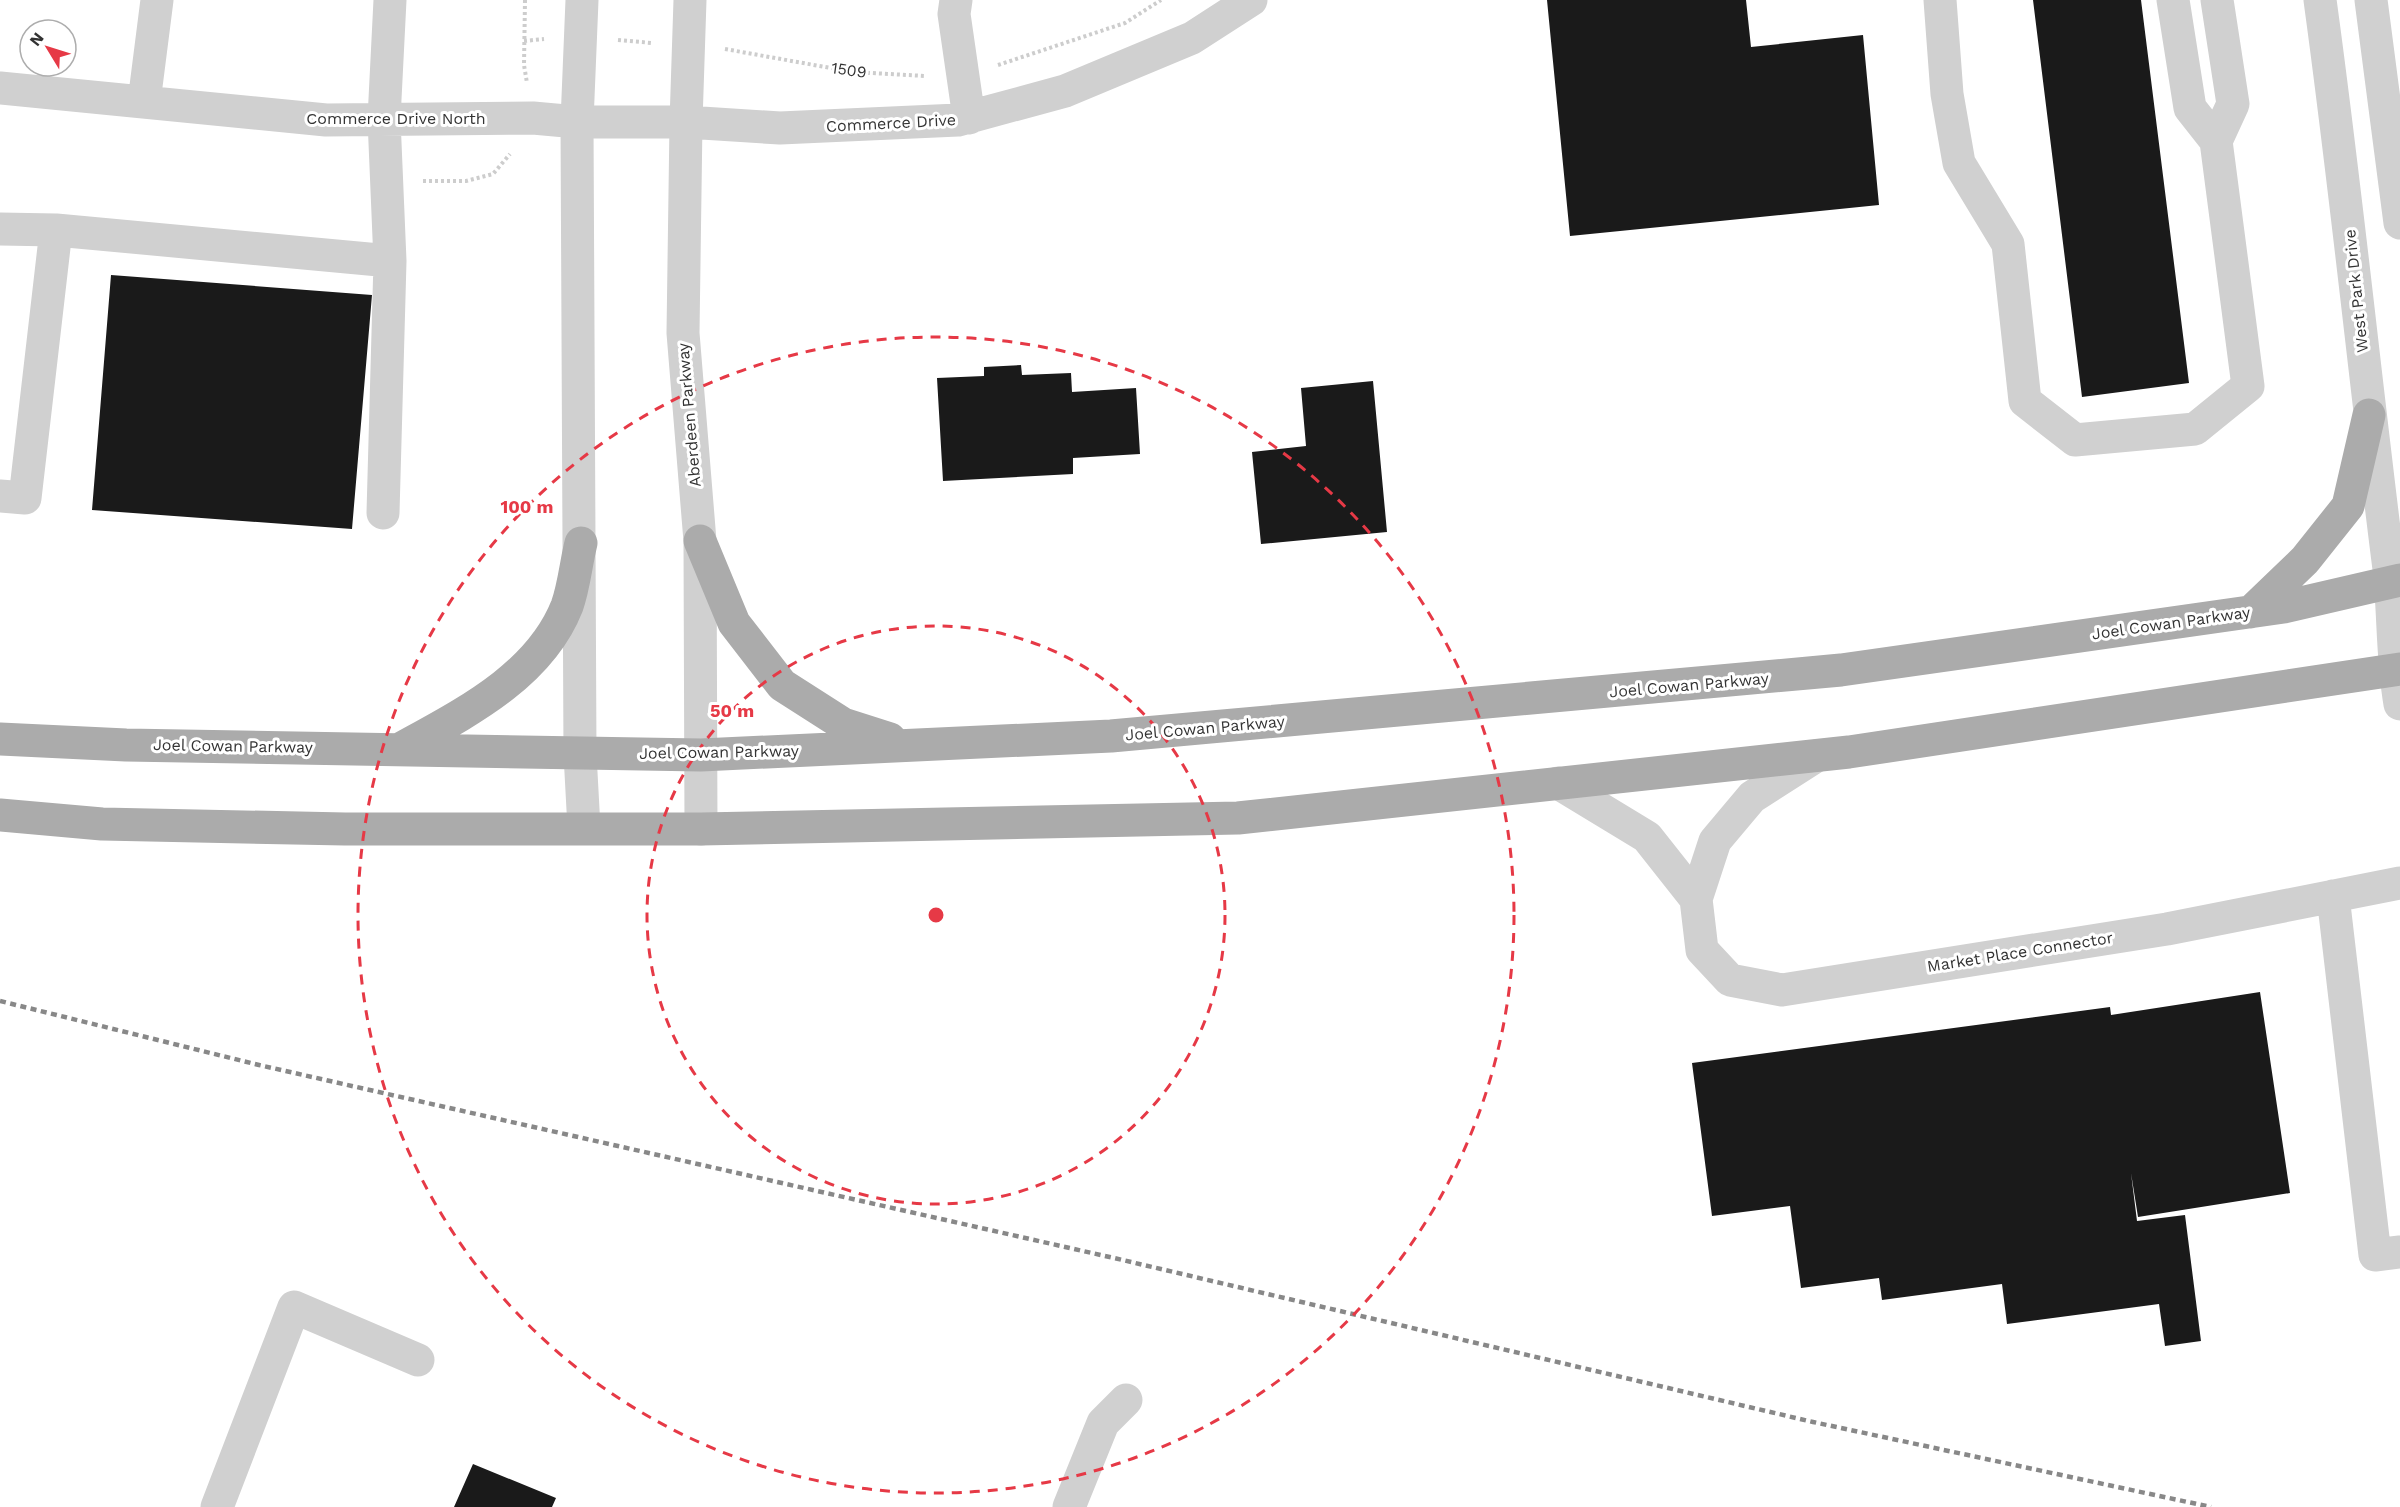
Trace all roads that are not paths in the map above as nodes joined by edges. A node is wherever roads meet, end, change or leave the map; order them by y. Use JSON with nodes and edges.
{"nodes":[{"id":1,"x":157,"y":0,"type":"edge"},
{"id":2,"x":390,"y":0,"type":"edge"},
{"id":3,"x":582,"y":0,"type":"edge"},
{"id":4,"x":690,"y":0,"type":"edge"},
{"id":5,"x":956,"y":0,"type":"edge"},
{"id":6,"x":1251,"y":0,"type":"edge"},
{"id":7,"x":1940,"y":0,"type":"edge"},
{"id":8,"x":2173,"y":0,"type":"edge"},
{"id":9,"x":2217,"y":0,"type":"edge"},
{"id":10,"x":2320,"y":0,"type":"edge"},
{"id":11,"x":2372,"y":0,"type":"edge"},
{"id":12,"x":0,"y":87,"type":"edge"},
{"id":13,"x":144,"y":102,"type":"junction"},
{"id":14,"x":2393,"y":111,"type":"edge"},
{"id":15,"x":969,"y":117,"type":"junction"},
{"id":16,"x":2336,"y":117,"type":"junction"},
{"id":17,"x":384,"y":119,"type":"junction"},
{"id":18,"x":577,"y":122,"type":"junction"},
{"id":19,"x":686,"y":122,"type":"junction"},
{"id":20,"x":2216,"y":141,"type":"junction"},
{"id":21,"x":2400,"y":223,"type":"edge"},
{"id":22,"x":0,"y":229,"type":"edge"},
{"id":23,"x":56,"y":230,"type":"junction"},
{"id":24,"x":390,"y":261,"type":"junction"},
{"id":25,"x":2369,"y":415,"type":"junction"},
{"id":26,"x":0,"y":496,"type":"edge"},
{"id":27,"x":383,"y":513,"type":"dead end"},
{"id":28,"x":700,"y":541,"type":"junction"},
{"id":29,"x":581,"y":543,"type":"junction"},
{"id":30,"x":2395,"y":581,"type":"edge"},
{"id":31,"x":2251,"y":612,"type":"junction"},
{"id":32,"x":2397,"y":669,"type":"edge"},
{"id":33,"x":2400,"y":704,"type":"edge"},
{"id":34,"x":0,"y":739,"type":"edge"},
{"id":35,"x":908,"y":746,"type":"junction"},
{"id":36,"x":398,"y":749,"type":"junction"},
{"id":37,"x":580,"y":754,"type":"junction"},
{"id":38,"x":701,"y":755,"type":"junction"},
{"id":39,"x":1816,"y":756,"type":"junction"},
{"id":40,"x":1558,"y":783,"type":"junction"},
{"id":41,"x":0,"y":815,"type":"edge"},
{"id":42,"x":584,"y":828,"type":"junction"},
{"id":43,"x":701,"y":829,"type":"junction"},
{"id":44,"x":2400,"y":883,"type":"edge"},
{"id":45,"x":2333,"y":896,"type":"junction"},
{"id":46,"x":1696,"y":899,"type":"junction"},
{"id":47,"x":2400,"y":1252,"type":"edge"},
{"id":48,"x":418,"y":1360,"type":"dead end"},
{"id":49,"x":1126,"y":1400,"type":"dead end"},
{"id":50,"x":217,"y":1507,"type":"edge"},
{"id":51,"x":1069,"y":1507,"type":"edge"}],
"edges":[{"from":1,"to":13,"type":"street"},
{"from":2,"to":17,"type":"street"},
{"from":3,"to":18,"type":"street"},
{"from":4,"to":19,"type":"street","name":"Aberdeen Parkway"},
{"from":5,"to":15,"type":"street"},
{"from":6,"to":15,"type":"street","name":"Commerce Drive"},
{"from":7,"to":20,"type":"street"},
{"from":8,"to":20,"type":"street"},
{"from":9,"to":20,"type":"street"},
{"from":10,"to":16,"type":"street","name":"West Park Drive"},
{"from":11,"to":14,"type":"street"},
{"from":12,"to":13,"type":"street","name":"Commerce Drive North"},
{"from":13,"to":17,"type":"street","name":"Commerce Drive North"},
{"from":14,"to":16,"type":"street"},
{"from":14,"to":21,"type":"street"},
{"from":15,"to":19,"type":"street","name":"Commerce Drive"},
{"from":16,"to":25,"type":"street","name":"West Park Drive"},
{"from":17,"to":18,"type":"street","name":"Commerce Drive North"},
{"from":17,"to":24,"type":"street"},
{"from":18,"to":19,"type":"street","name":"Commerce Drive North"},
{"from":18,"to":29,"type":"street"},
{"from":19,"to":28,"type":"street","name":"Aberdeen Parkway"},
{"from":22,"to":23,"type":"street"},
{"from":23,"to":24,"type":"street"},
{"from":23,"to":26,"type":"street"},
{"from":24,"to":27,"type":"street"},
{"from":25,"to":30,"type":"street","name":"West Park Drive"},
{"from":25,"to":31,"type":"main road"},
{"from":28,"to":35,"type":"main road"},
{"from":28,"to":38,"type":"street","name":"Aberdeen Parkway"},
{"from":29,"to":36,"type":"main road"},
{"from":29,"to":37,"type":"street"},
{"from":30,"to":31,"type":"main road","name":"Joel Cowan Parkway"},
{"from":30,"to":32,"type":"street"},
{"from":31,"to":35,"type":"main road","name":"Joel Cowan Parkway"},
{"from":32,"to":33,"type":"street"},
{"from":32,"to":39,"type":"main road"},
{"from":34,"to":36,"type":"main road","name":"Joel Cowan Parkway"},
{"from":35,"to":38,"type":"main road","name":"Joel Cowan Parkway"},
{"from":36,"to":37,"type":"main road","name":"Joel Cowan Parkway"},
{"from":37,"to":38,"type":"main road","name":"Joel Cowan Parkway"},
{"from":37,"to":42,"type":"street"},
{"from":38,"to":43,"type":"street","name":"Aberdeen Parkway"},
{"from":39,"to":40,"type":"main road"},
{"from":39,"to":46,"type":"street","name":"Market Place Connector"},
{"from":40,"to":43,"type":"main road"},
{"from":40,"to":46,"type":"street"},
{"from":41,"to":42,"type":"main road"},
{"from":42,"to":43,"type":"main road"},
{"from":44,"to":45,"type":"street","name":"Market Place Connector"},
{"from":45,"to":46,"type":"street","name":"Market Place Connector"},
{"from":45,"to":47,"type":"street"},
{"from":48,"to":50,"type":"street"},
{"from":49,"to":51,"type":"street"}]}
